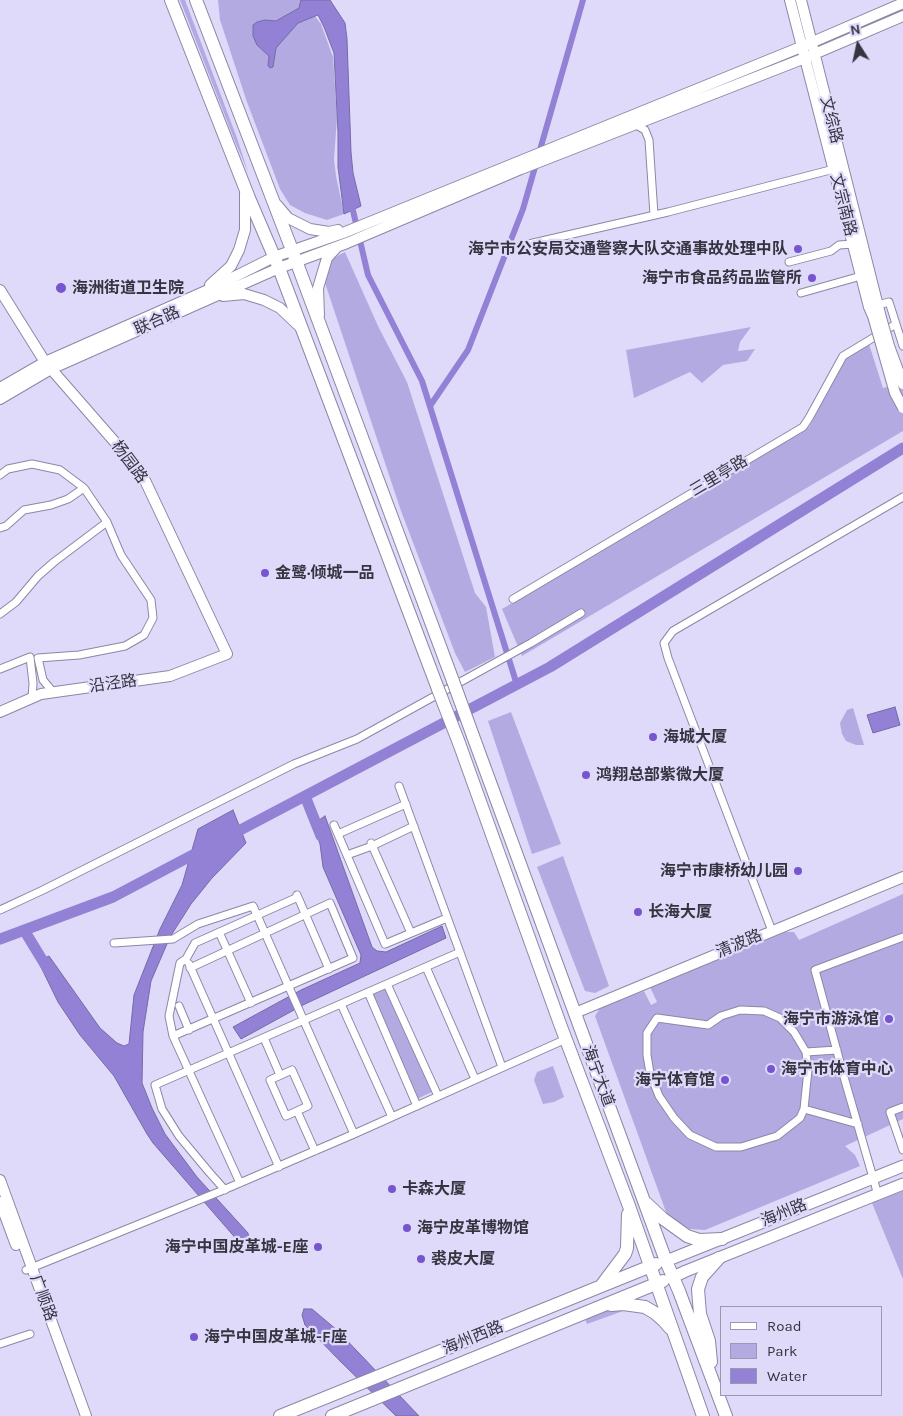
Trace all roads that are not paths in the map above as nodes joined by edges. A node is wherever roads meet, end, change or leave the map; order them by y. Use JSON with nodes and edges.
{"nodes":[{"id":1,"x":171,"y":0,"type":"edge"},
{"id":2,"x":196,"y":0,"type":"edge"},
{"id":3,"x":790,"y":0,"type":"edge"},
{"id":4,"x":801,"y":0,"type":"edge"},
{"id":5,"x":903,"y":3,"type":"edge"},
{"id":6,"x":903,"y":16,"type":"edge"},
{"id":7,"x":812,"y":42,"type":"junction"},
{"id":8,"x":801,"y":47,"type":"junction"},
{"id":9,"x":810,"y":56,"type":"junction"},
{"id":10,"x":631,"y":121,"type":"junction"},
{"id":11,"x":520,"y":165,"type":"junction"},
{"id":12,"x":834,"y":169,"type":"junction"},
{"id":13,"x":245,"y":186,"type":"junction"},
{"id":14,"x":272,"y":199,"type":"junction"},
{"id":15,"x":654,"y":215,"type":"junction"},
{"id":16,"x":343,"y":237,"type":"junction"},
{"id":17,"x":853,"y":244,"type":"junction"},
{"id":18,"x":520,"y":246,"type":"dead end"},
{"id":19,"x":294,"y":256,"type":"junction"},
{"id":20,"x":277,"y":262,"type":"junction"},
{"id":21,"x":789,"y":262,"type":"dead end"},
{"id":22,"x":861,"y":276,"type":"junction"},
{"id":23,"x":0,"y":290,"type":"edge"},
{"id":24,"x":801,"y":292,"type":"dead end"},
{"id":25,"x":202,"y":297,"type":"junction"},
{"id":26,"x":875,"y":310,"type":"junction"},
{"id":27,"x":896,"y":324,"type":"junction"},
{"id":28,"x":320,"y":326,"type":"junction"},
{"id":29,"x":302,"y":329,"type":"junction"},
{"id":30,"x":903,"y":346,"type":"edge"},
{"id":31,"x":48,"y":365,"type":"junction"},
{"id":32,"x":903,"y":384,"type":"edge"},
{"id":33,"x":0,"y":388,"type":"edge"},
{"id":34,"x":0,"y":399,"type":"edge"},
{"id":35,"x":903,"y":408,"type":"edge"},
{"id":36,"x":0,"y":475,"type":"edge"},
{"id":37,"x":84,"y":488,"type":"junction"},
{"id":38,"x":903,"y":497,"type":"edge"},
{"id":39,"x":107,"y":522,"type":"junction"},
{"id":40,"x":0,"y":528,"type":"edge"},
{"id":41,"x":513,"y":599,"type":"dead end"},
{"id":42,"x":581,"y":613,"type":"dead end"},
{"id":43,"x":0,"y":614,"type":"edge"},
{"id":44,"x":226,"y":654,"type":"joint"},
{"id":45,"x":0,"y":669,"type":"edge"},
{"id":46,"x":53,"y":692,"type":"junction"},
{"id":47,"x":32,"y":698,"type":"junction"},
{"id":48,"x":0,"y":712,"type":"edge"},
{"id":49,"x":399,"y":786,"type":"dead end"},
{"id":50,"x":406,"y":804,"type":"junction"},
{"id":51,"x":334,"y":825,"type":"dead end"},
{"id":52,"x":414,"y":826,"type":"junction"},
{"id":53,"x":338,"y":834,"type":"junction"},
{"id":54,"x":371,"y":844,"type":"junction"},
{"id":55,"x":347,"y":855,"type":"junction"},
{"id":56,"x":903,"y":876,"type":"edge"},
{"id":57,"x":0,"y":910,"type":"edge"},
{"id":58,"x":305,"y":914,"type":"junction"},
{"id":59,"x":256,"y":915,"type":"junction"},
{"id":60,"x":448,"y":918,"type":"junction"},
{"id":61,"x":772,"y":930,"type":"junction"},
{"id":62,"x":219,"y":932,"type":"junction"},
{"id":63,"x":265,"y":933,"type":"junction"},
{"id":64,"x":411,"y":933,"type":"junction"},
{"id":65,"x":903,"y":937,"type":"edge"},
{"id":66,"x":114,"y":943,"type":"dead end"},
{"id":67,"x":228,"y":950,"type":"junction"},
{"id":68,"x":460,"y":952,"type":"junction"},
{"id":69,"x":186,"y":959,"type":"junction"},
{"id":70,"x":426,"y":967,"type":"junction"},
{"id":71,"x":190,"y":968,"type":"junction"},
{"id":72,"x":329,"y":969,"type":"junction"},
{"id":73,"x":388,"y":984,"type":"junction"},
{"id":74,"x":289,"y":987,"type":"junction"},
{"id":75,"x":368,"y":992,"type":"junction"},
{"id":76,"x":251,"y":1003,"type":"junction"},
{"id":77,"x":341,"y":1004,"type":"junction"},
{"id":78,"x":178,"y":1006,"type":"dead end"},
{"id":79,"x":575,"y":1013,"type":"junction"},
{"id":80,"x":302,"y":1018,"type":"junction"},
{"id":81,"x":213,"y":1019,"type":"junction"},
{"id":82,"x":189,"y":1030,"type":"junction"},
{"id":83,"x":173,"y":1036,"type":"junction"},
{"id":84,"x":264,"y":1038,"type":"junction"},
{"id":85,"x":566,"y":1038,"type":"junction"},
{"id":86,"x":837,"y":1050,"type":"junction"},
{"id":87,"x":806,"y":1052,"type":"junction"},
{"id":88,"x":228,"y":1053,"type":"junction"},
{"id":89,"x":502,"y":1067,"type":"junction"},
{"id":90,"x":188,"y":1071,"type":"junction"},
{"id":91,"x":280,"y":1075,"type":"junction"},
{"id":92,"x":476,"y":1080,"type":"junction"},
{"id":93,"x":438,"y":1096,"type":"junction"},
{"id":94,"x":417,"y":1106,"type":"junction"},
{"id":95,"x":903,"y":1107,"type":"edge"},
{"id":96,"x":804,"y":1109,"type":"junction"},
{"id":97,"x":297,"y":1111,"type":"junction"},
{"id":98,"x":392,"y":1117,"type":"junction"},
{"id":99,"x":858,"y":1124,"type":"junction"},
{"id":100,"x":354,"y":1134,"type":"junction"},
{"id":101,"x":903,"y":1150,"type":"edge"},
{"id":102,"x":316,"y":1151,"type":"junction"},
{"id":103,"x":279,"y":1166,"type":"junction"},
{"id":104,"x":903,"y":1166,"type":"edge"},
{"id":105,"x":873,"y":1178,"type":"junction"},
{"id":106,"x":0,"y":1180,"type":"edge"},
{"id":107,"x":240,"y":1183,"type":"junction"},
{"id":108,"x":903,"y":1184,"type":"edge"},
{"id":109,"x":223,"y":1191,"type":"junction"},
{"id":110,"x":878,"y":1195,"type":"junction"},
{"id":111,"x":644,"y":1201,"type":"junction"},
{"id":112,"x":0,"y":1202,"type":"edge"},
{"id":113,"x":629,"y":1206,"type":"junction"},
{"id":114,"x":722,"y":1239,"type":"junction"},
{"id":115,"x":719,"y":1258,"type":"junction"},
{"id":116,"x":666,"y":1261,"type":"junction"},
{"id":117,"x":650,"y":1266,"type":"junction"},
{"id":118,"x":29,"y":1269,"type":"junction"},
{"id":119,"x":673,"y":1277,"type":"junction"},
{"id":120,"x":656,"y":1284,"type":"junction"},
{"id":121,"x":599,"y":1288,"type":"junction"},
{"id":122,"x":604,"y":1305,"type":"junction"},
{"id":123,"x":673,"y":1332,"type":"junction"},
{"id":124,"x":30,"y":1334,"type":"dead end"},
{"id":125,"x":0,"y":1344,"type":"edge"},
{"id":126,"x":714,"y":1382,"type":"junction"},
{"id":127,"x":79,"y":1416,"type":"edge"},
{"id":128,"x":86,"y":1416,"type":"edge"},
{"id":129,"x":280,"y":1416,"type":"edge"},
{"id":130,"x":332,"y":1416,"type":"edge"},
{"id":131,"x":703,"y":1416,"type":"edge"},
{"id":132,"x":726,"y":1416,"type":"edge"}],
"edges":[{"from":1,"to":13,"type":"highway","name":"海宁大道"},
{"from":2,"to":14,"type":"highway","name":"海宁大道"},
{"from":3,"to":8,"type":"main road","name":"文宗南路"},
{"from":4,"to":7,"type":"main road","name":"文综路"},
{"from":5,"to":7,"type":"main road"},
{"from":6,"to":9,"type":"main road"},
{"from":7,"to":8,"type":"main road"},
{"from":7,"to":9,"type":"main road","name":"文综路"},
{"from":8,"to":9,"type":"main road","name":"文宗南路"},
{"from":8,"to":10,"type":"main road"},
{"from":9,"to":10,"type":"main road"},
{"from":9,"to":12,"type":"main road","name":"文宗南路"},
{"from":9,"to":26,"type":"main road","name":"文综路"},
{"from":10,"to":11,"type":"main road"},
{"from":10,"to":15,"type":"street"},
{"from":11,"to":16,"type":"main road"},
{"from":11,"to":16,"type":"main road"},
{"from":12,"to":15,"type":"street"},
{"from":12,"to":17,"type":"main road","name":"文宗南路"},
{"from":13,"to":20,"type":"highway","name":"海宁大道"},
{"from":13,"to":25,"type":"main road"},
{"from":14,"to":16,"type":"main road"},
{"from":14,"to":19,"type":"highway","name":"海宁大道"},
{"from":15,"to":18,"type":"street"},
{"from":16,"to":19,"type":"main road"},
{"from":16,"to":28,"type":"main road"},
{"from":17,"to":21,"type":"street"},
{"from":17,"to":22,"type":"main road","name":"文宗南路"},
{"from":19,"to":20,"type":"main road"},
{"from":19,"to":28,"type":"highway","name":"海宁大道"},
{"from":20,"to":25,"type":"main road"},
{"from":20,"to":29,"type":"highway","name":"海宁大道"},
{"from":22,"to":24,"type":"street"},
{"from":22,"to":26,"type":"main road","name":"文宗南路"},
{"from":23,"to":31,"type":"main road","name":"杨园路"},
{"from":25,"to":29,"type":"main road"},
{"from":25,"to":31,"type":"main road","name":"联合路"},
{"from":26,"to":27,"type":"street"},
{"from":26,"to":32,"type":"main road","name":"文综路","bridge":true},
{"from":26,"to":35,"type":"main road","name":"文宗南路","bridge":true},
{"from":27,"to":30,"type":"street"},
{"from":27,"to":41,"type":"street","name":"三里亭路"},
{"from":28,"to":79,"type":"highway","name":"海宁大道","bridge":true},
{"from":29,"to":85,"type":"highway","name":"海宁大道","bridge":true},
{"from":31,"to":33,"type":"main road"},
{"from":31,"to":34,"type":"main road","name":"联合路"},
{"from":31,"to":44,"type":"main road","name":"杨园路"},
{"from":36,"to":37,"type":"street"},
{"from":37,"to":39,"type":"street"},
{"from":37,"to":40,"type":"street"},
{"from":38,"to":61,"type":"street"},
{"from":39,"to":43,"type":"street"},
{"from":39,"to":46,"type":"street"},
{"from":42,"to":57,"type":"street"},
{"from":44,"to":46,"type":"main road","name":"沿泾路"},
{"from":45,"to":47,"type":"street"},
{"from":46,"to":47,"type":"main road","name":"沿泾路"},
{"from":47,"to":48,"type":"main road","name":"沿泾路"},
{"from":49,"to":50,"type":"street"},
{"from":50,"to":52,"type":"street"},
{"from":50,"to":53,"type":"street"},
{"from":51,"to":53,"type":"street"},
{"from":52,"to":54,"type":"street"},
{"from":52,"to":60,"type":"street"},
{"from":53,"to":55,"type":"street"},
{"from":54,"to":55,"type":"street"},
{"from":54,"to":64,"type":"street"},
{"from":55,"to":64,"type":"street"},
{"from":56,"to":61,"type":"main road","name":"清波路"},
{"from":58,"to":59,"type":"street"},
{"from":58,"to":63,"type":"street"},
{"from":58,"to":72,"type":"street"},
{"from":58,"to":72,"type":"street"},
{"from":59,"to":62,"type":"street"},
{"from":59,"to":63,"type":"street"},
{"from":59,"to":66,"type":"street"},
{"from":60,"to":64,"type":"street"},
{"from":60,"to":68,"type":"street"},
{"from":61,"to":79,"type":"main road","name":"清波路"},
{"from":62,"to":67,"type":"street"},
{"from":62,"to":69,"type":"street"},
{"from":63,"to":67,"type":"street"},
{"from":63,"to":74,"type":"street"},
{"from":65,"to":86,"type":"street"},
{"from":67,"to":71,"type":"street"},
{"from":67,"to":76,"type":"street"},
{"from":68,"to":70,"type":"street"},
{"from":68,"to":89,"type":"street"},
{"from":69,"to":71,"type":"street"},
{"from":69,"to":83,"type":"street"},
{"from":70,"to":73,"type":"street"},
{"from":70,"to":92,"type":"street"},
{"from":71,"to":81,"type":"street"},
{"from":72,"to":74,"type":"street"},
{"from":73,"to":75,"type":"street"},
{"from":73,"to":93,"type":"street"},
{"from":74,"to":76,"type":"street"},
{"from":74,"to":80,"type":"street"},
{"from":75,"to":77,"type":"street"},
{"from":75,"to":94,"type":"street"},
{"from":76,"to":81,"type":"street"},
{"from":77,"to":80,"type":"street"},
{"from":77,"to":98,"type":"street"},
{"from":78,"to":82,"type":"street"},
{"from":79,"to":111,"type":"highway","name":"海宁大道"},
{"from":80,"to":84,"type":"street"},
{"from":80,"to":100,"type":"street"},
{"from":81,"to":82,"type":"street"},
{"from":81,"to":88,"type":"street"},
{"from":82,"to":83,"type":"street"},
{"from":83,"to":90,"type":"street"},
{"from":84,"to":88,"type":"street"},
{"from":84,"to":91,"type":"street"},
{"from":85,"to":89,"type":"street"},
{"from":85,"to":113,"type":"highway","name":"海宁大道"},
{"from":86,"to":87,"type":"street"},
{"from":86,"to":99,"type":"street"},
{"from":87,"to":96,"type":"street"},
{"from":87,"to":96,"type":"street"},
{"from":88,"to":90,"type":"street"},
{"from":88,"to":103,"type":"street"},
{"from":89,"to":92,"type":"street"},
{"from":90,"to":107,"type":"street"},
{"from":90,"to":109,"type":"street"},
{"from":91,"to":97,"type":"street"},
{"from":91,"to":97,"type":"street"},
{"from":92,"to":93,"type":"street"},
{"from":93,"to":94,"type":"street"},
{"from":94,"to":98,"type":"street"},
{"from":95,"to":101,"type":"street"},
{"from":96,"to":99,"type":"street"},
{"from":97,"to":102,"type":"street"},
{"from":98,"to":100,"type":"street"},
{"from":99,"to":105,"type":"street"},
{"from":100,"to":102,"type":"street"},
{"from":102,"to":103,"type":"street"},
{"from":103,"to":107,"type":"street"},
{"from":104,"to":105,"type":"main road","name":"海州路"},
{"from":105,"to":110,"type":"street"},
{"from":105,"to":114,"type":"main road","name":"海州路"},
{"from":106,"to":118,"type":"main road","name":"广顺路"},
{"from":107,"to":109,"type":"street"},
{"from":108,"to":110,"type":"main road","name":"海州路"},
{"from":109,"to":118,"type":"street"},
{"from":110,"to":115,"type":"main road","name":"海州路"},
{"from":111,"to":114,"type":"highway"},
{"from":111,"to":116,"type":"highway","name":"海宁大道"},
{"from":112,"to":118,"type":"main road","name":"广顺路"},
{"from":113,"to":117,"type":"highway","name":"海宁大道"},
{"from":113,"to":121,"type":"highway"},
{"from":114,"to":116,"type":"main road","name":"海州路"},
{"from":115,"to":119,"type":"main road","name":"海州路"},
{"from":115,"to":126,"type":"highway"},
{"from":116,"to":117,"type":"highway","name":"海州西路"},
{"from":116,"to":119,"type":"highway","name":"海宁大道"},
{"from":117,"to":120,"type":"highway","name":"海宁大道"},
{"from":117,"to":121,"type":"highway","name":"海州西路"},
{"from":118,"to":127,"type":"main road","name":"广顺路"},
{"from":118,"to":128,"type":"main road","name":"广顺路"},
{"from":119,"to":120,"type":"highway","name":"海州西路"},
{"from":119,"to":126,"type":"highway","name":"海宁大道"},
{"from":120,"to":122,"type":"highway","name":"海州西路"},
{"from":120,"to":123,"type":"highway","name":"海宁大道"},
{"from":121,"to":129,"type":"highway","name":"海州西路"},
{"from":122,"to":123,"type":"highway"},
{"from":122,"to":130,"type":"highway","name":"海州西路"},
{"from":123,"to":131,"type":"highway","name":"海宁大道"},
{"from":124,"to":125,"type":"street"},
{"from":126,"to":132,"type":"highway","name":"海宁大道"}]}
